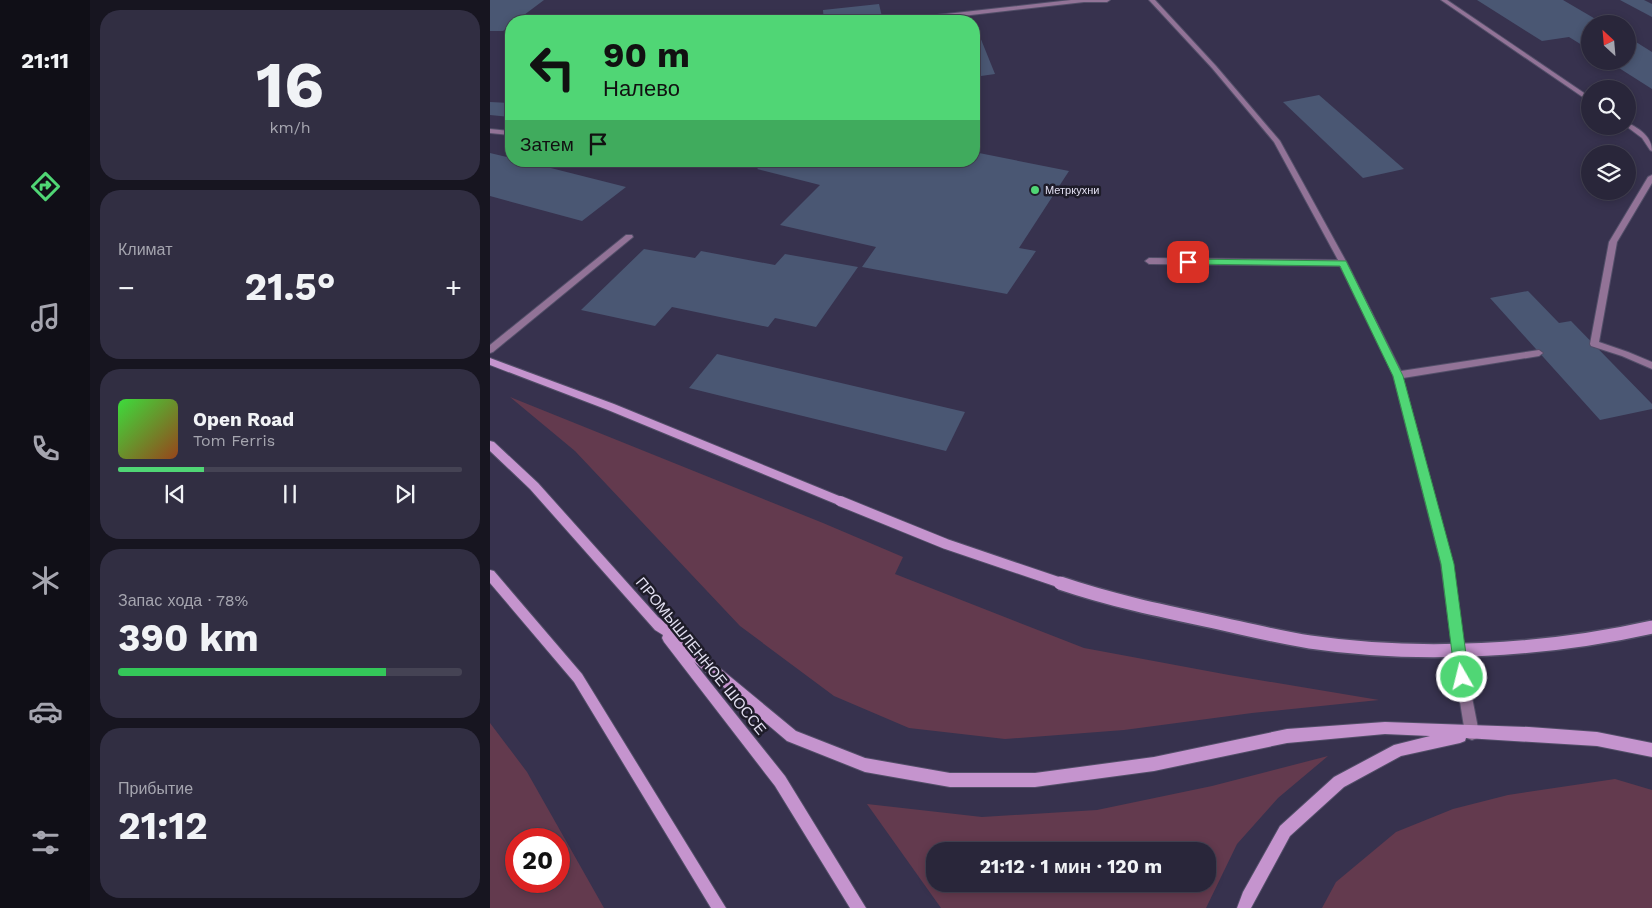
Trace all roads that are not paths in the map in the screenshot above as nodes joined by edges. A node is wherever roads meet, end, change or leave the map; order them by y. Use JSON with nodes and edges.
{"nodes":[{"id":1,"x":1084,"y":0,"type":"edge"},
{"id":2,"x":1108,"y":0,"type":"edge"},
{"id":3,"x":1152,"y":0,"type":"edge"},
{"id":4,"x":1444,"y":0,"type":"edge"},
{"id":5,"x":954,"y":15,"type":"edge"},
{"id":6,"x":1581,"y":94,"type":"edge"},
{"id":7,"x":490,"y":131,"type":"edge"},
{"id":8,"x":1636,"y":131,"type":"edge"},
{"id":9,"x":505,"y":132,"type":"edge"},
{"id":10,"x":1652,"y":149,"type":"edge"},
{"id":11,"x":1652,"y":177,"type":"edge"},
{"id":12,"x":629,"y":238,"type":"dead end"},
{"id":13,"x":1150,"y":261,"type":"dead end"},
{"id":14,"x":1343,"y":263,"type":"junction"},
{"id":15,"x":490,"y":350,"type":"edge"},
{"id":16,"x":1539,"y":353,"type":"dead end"},
{"id":17,"x":490,"y":361,"type":"edge"},
{"id":18,"x":1652,"y":366,"type":"edge"},
{"id":19,"x":1398,"y":376,"type":"junction"},
{"id":20,"x":490,"y":445,"type":"edge"},
{"id":21,"x":490,"y":575,"type":"edge"},
{"id":22,"x":655,"y":621,"type":"junction"},
{"id":23,"x":1652,"y":627,"type":"edge"},
{"id":24,"x":1472,"y":733,"type":"junction"},
{"id":25,"x":1652,"y":750,"type":"edge"},
{"id":26,"x":719,"y":908,"type":"edge"},
{"id":27,"x":859,"y":908,"type":"edge"},
{"id":28,"x":1244,"y":908,"type":"edge"}],
"edges":[{"from":1,"to":2,"type":"lane"},
{"from":1,"to":5,"type":"lane"},
{"from":3,"to":14,"type":"lane"},
{"from":4,"to":6,"type":"lane"},
{"from":7,"to":9,"type":"lane"},
{"from":8,"to":10,"type":"lane"},
{"from":11,"to":18,"type":"lane"},
{"from":12,"to":15,"type":"lane"},
{"from":13,"to":14,"type":"lane"},
{"from":14,"to":19,"type":"lane"},
{"from":16,"to":19,"type":"lane"},
{"from":17,"to":23,"type":"main road","bridge":true},
{"from":19,"to":24,"type":"lane"},
{"from":20,"to":22,"type":"main road","name":"ПРОМЫШЛЕННОЕ ШОССЕ"},
{"from":21,"to":26,"type":"main road"},
{"from":22,"to":24,"type":"main road"},
{"from":22,"to":27,"type":"main road","name":"ПРОМЫШЛЕННОЕ ШОССЕ"},
{"from":24,"to":25,"type":"main road"},
{"from":24,"to":28,"type":"main road"}]}
